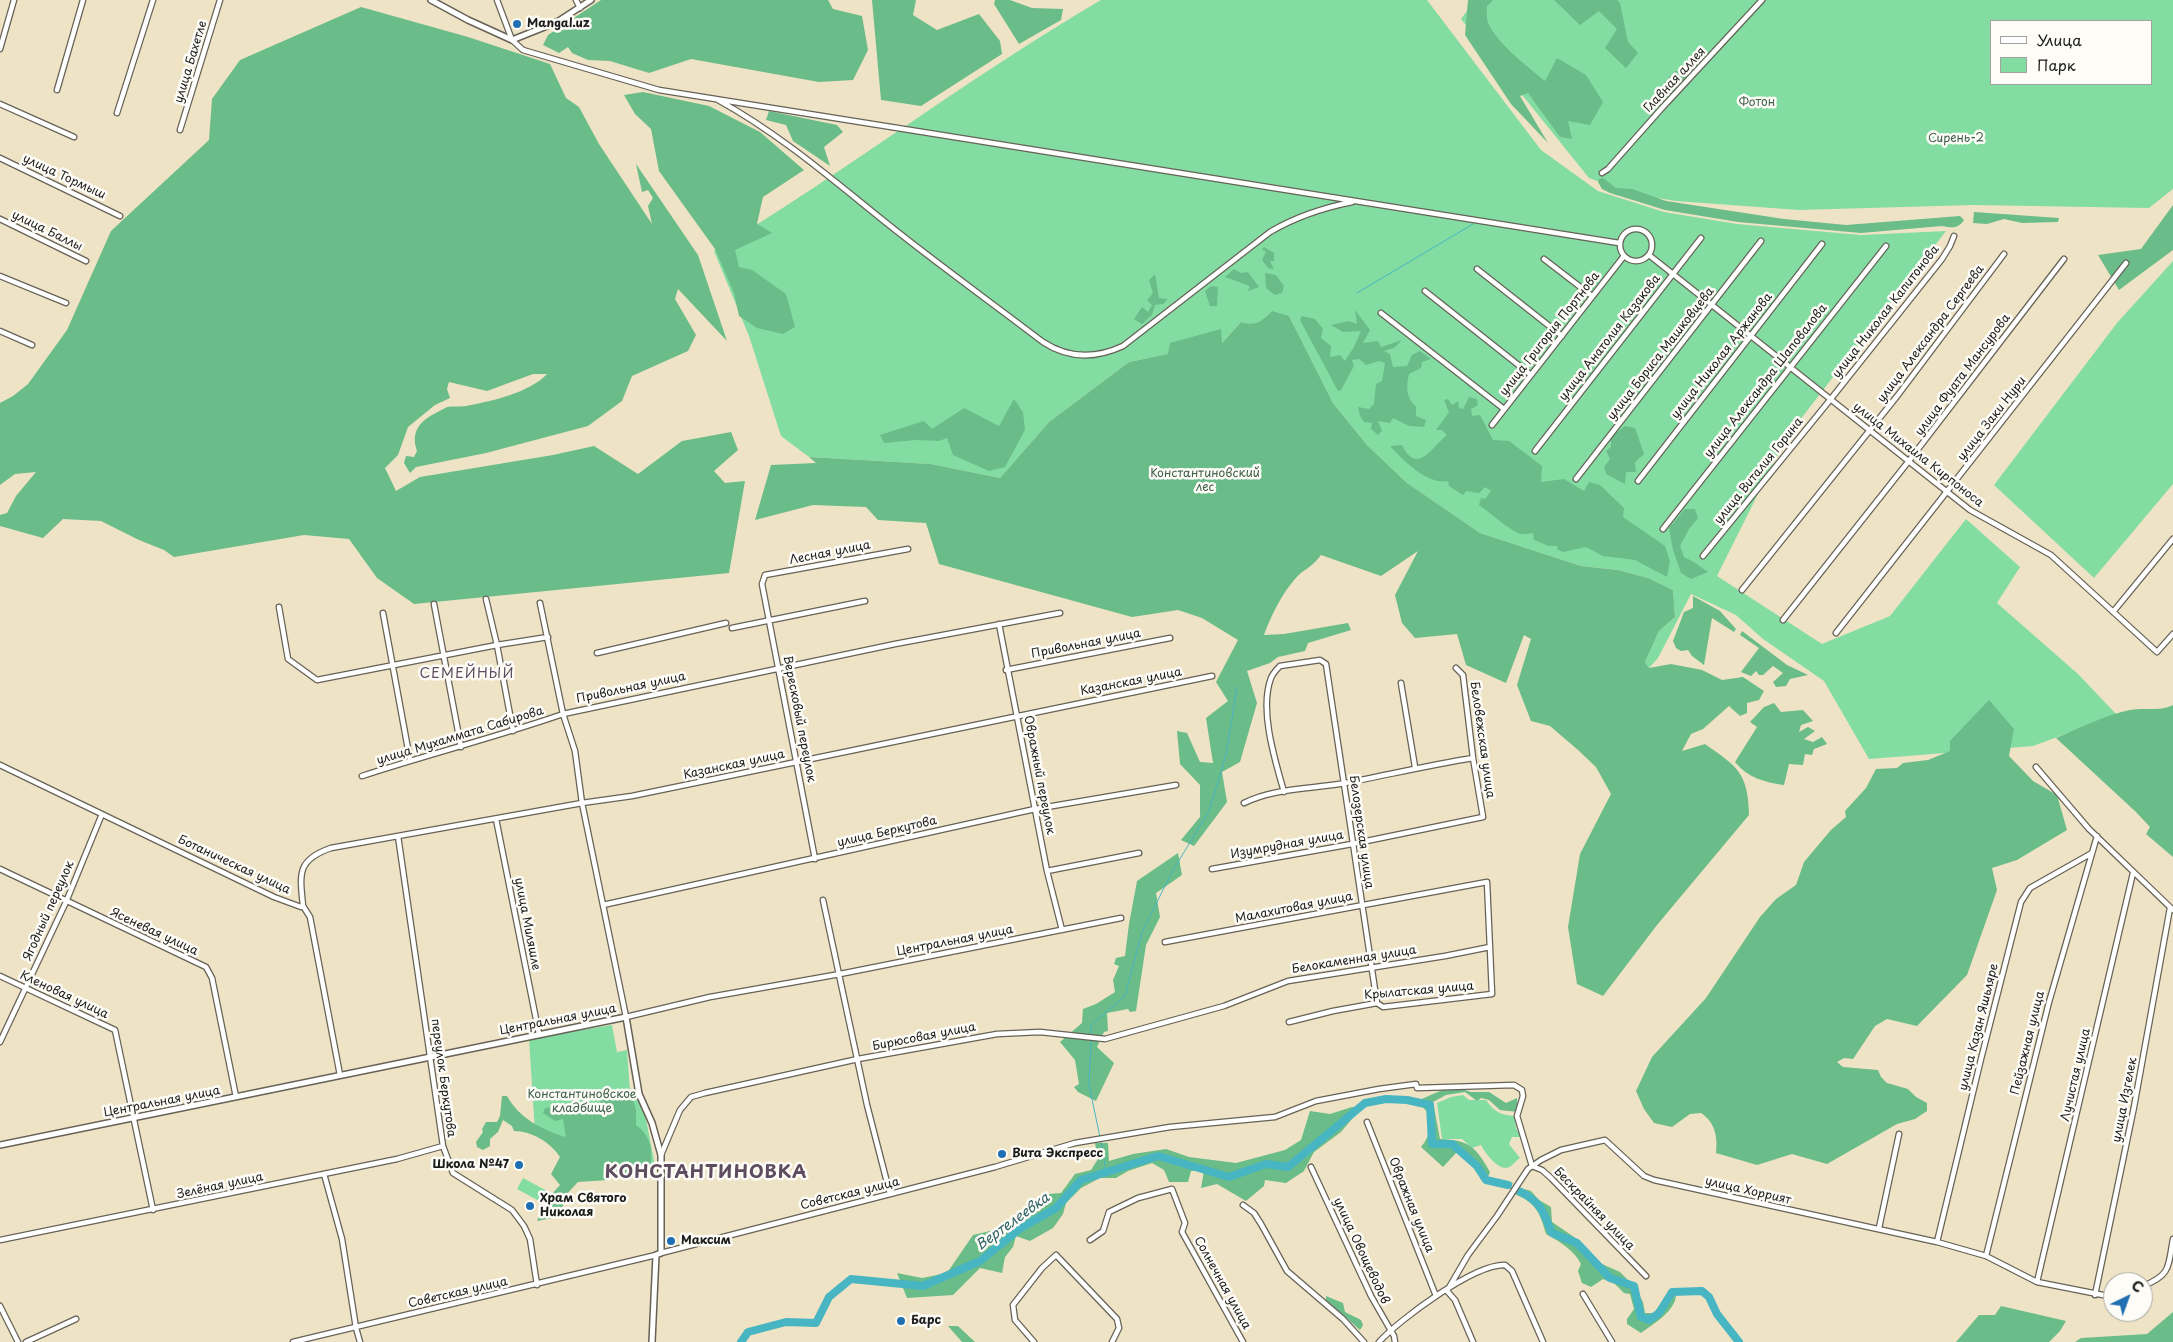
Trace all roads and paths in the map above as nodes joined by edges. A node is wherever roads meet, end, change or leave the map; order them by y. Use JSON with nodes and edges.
{"nodes":[{"id":1,"x":14,"y":0,"type":"edge"},
{"id":2,"x":83,"y":0,"type":"edge"},
{"id":3,"x":153,"y":0,"type":"edge"},
{"id":4,"x":220,"y":0,"type":"edge"},
{"id":5,"x":431,"y":0,"type":"edge"},
{"id":6,"x":497,"y":0,"type":"edge"},
{"id":7,"x":576,"y":0,"type":"edge"},
{"id":8,"x":592,"y":0,"type":"edge"},
{"id":9,"x":1762,"y":0,"type":"edge"},
{"id":10,"x":580,"y":8,"type":"junction"},
{"id":11,"x":512,"y":40,"type":"junction"},
{"id":12,"x":0,"y":50,"type":"edge"},
{"id":13,"x":58,"y":90,"type":"dead end"},
{"id":14,"x":715,"y":98,"type":"junction"},
{"id":15,"x":0,"y":104,"type":"edge"},
{"id":16,"x":116,"y":113,"type":"dead end"},
{"id":17,"x":180,"y":130,"type":"dead end"},
{"id":18,"x":74,"y":136,"type":"dead end"},
{"id":19,"x":0,"y":158,"type":"edge"},
{"id":20,"x":1602,"y":173,"type":"dead end"},
{"id":21,"x":1355,"y":201,"type":"junction"},
{"id":22,"x":120,"y":216,"type":"dead end"},
{"id":23,"x":0,"y":219,"type":"edge"},
{"id":24,"x":1954,"y":236,"type":"dead end"},
{"id":25,"x":1701,"y":238,"type":"dead end"},
{"id":26,"x":1761,"y":241,"type":"dead end"},
{"id":27,"x":1620,"y":243,"type":"junction"},
{"id":28,"x":1822,"y":244,"type":"dead end"},
{"id":29,"x":1886,"y":246,"type":"dead end"},
{"id":30,"x":2004,"y":254,"type":"dead end"},
{"id":31,"x":1649,"y":255,"type":"junction"},
{"id":32,"x":1624,"y":256,"type":"junction"},
{"id":33,"x":1544,"y":258,"type":"dead end"},
{"id":34,"x":2064,"y":258,"type":"dead end"},
{"id":35,"x":86,"y":261,"type":"dead end"},
{"id":36,"x":2126,"y":263,"type":"dead end"},
{"id":37,"x":1477,"y":269,"type":"dead end"},
{"id":38,"x":1673,"y":274,"type":"junction"},
{"id":39,"x":0,"y":276,"type":"edge"},
{"id":40,"x":1425,"y":291,"type":"dead end"},
{"id":41,"x":1592,"y":296,"type":"junction"},
{"id":42,"x":66,"y":303,"type":"dead end"},
{"id":43,"x":1712,"y":305,"type":"junction"},
{"id":44,"x":1381,"y":313,"type":"dead end"},
{"id":45,"x":0,"y":331,"type":"edge"},
{"id":46,"x":1562,"y":336,"type":"junction"},
{"id":47,"x":1750,"y":336,"type":"junction"},
{"id":48,"x":32,"y":345,"type":"dead end"},
{"id":49,"x":1790,"y":367,"type":"junction"},
{"id":50,"x":1531,"y":375,"type":"junction"},
{"id":51,"x":1830,"y":400,"type":"junction"},
{"id":52,"x":1504,"y":409,"type":"junction"},
{"id":53,"x":1492,"y":425,"type":"dead end"},
{"id":54,"x":1869,"y":431,"type":"junction"},
{"id":55,"x":1535,"y":451,"type":"dead end"},
{"id":56,"x":1908,"y":462,"type":"junction"},
{"id":57,"x":1576,"y":479,"type":"dead end"},
{"id":58,"x":1638,"y":480,"type":"dead end"},
{"id":59,"x":1947,"y":493,"type":"junction"},
{"id":60,"x":1663,"y":528,"type":"dead end"},
{"id":61,"x":2173,"y":540,"type":"edge"},
{"id":62,"x":908,"y":549,"type":"dead end"},
{"id":63,"x":1703,"y":556,"type":"dead end"},
{"id":64,"x":762,"y":584,"type":"joint"},
{"id":65,"x":1742,"y":590,"type":"dead end"},
{"id":66,"x":486,"y":599,"type":"dead end"},
{"id":67,"x":865,"y":602,"type":"dead end"},
{"id":68,"x":540,"y":603,"type":"dead end"},
{"id":69,"x":434,"y":604,"type":"dead end"},
{"id":70,"x":278,"y":607,"type":"dead end"},
{"id":71,"x":383,"y":612,"type":"dead end"},
{"id":72,"x":2113,"y":612,"type":"junction"},
{"id":73,"x":1060,"y":613,"type":"dead end"},
{"id":74,"x":1783,"y":620,"type":"dead end"},
{"id":75,"x":769,"y":622,"type":"junction"},
{"id":76,"x":726,"y":623,"type":"dead end"},
{"id":77,"x":998,"y":624,"type":"junction"},
{"id":78,"x":732,"y":628,"type":"dead end"},
{"id":79,"x":1836,"y":633,"type":"dead end"},
{"id":80,"x":2173,"y":634,"type":"edge"},
{"id":81,"x":548,"y":638,"type":"junction"},
{"id":82,"x":1170,"y":638,"type":"dead end"},
{"id":83,"x":497,"y":645,"type":"junction"},
{"id":84,"x":597,"y":653,"type":"dead end"},
{"id":85,"x":445,"y":655,"type":"junction"},
{"id":86,"x":393,"y":665,"type":"junction"},
{"id":87,"x":779,"y":668,"type":"junction"},
{"id":88,"x":1456,"y":668,"type":"dead end"},
{"id":89,"x":1006,"y":670,"type":"junction"},
{"id":90,"x":1212,"y":676,"type":"dead end"},
{"id":91,"x":1401,"y":683,"type":"dead end"},
{"id":92,"x":563,"y":714,"type":"junction"},
{"id":93,"x":1017,"y":716,"type":"junction"},
{"id":94,"x":512,"y":731,"type":"junction"},
{"id":95,"x":461,"y":746,"type":"junction"},
{"id":96,"x":1473,"y":758,"type":"junction"},
{"id":97,"x":410,"y":760,"type":"junction"},
{"id":98,"x":796,"y":763,"type":"junction"},
{"id":99,"x":0,"y":765,"type":"edge"},
{"id":100,"x":1415,"y":767,"type":"junction"},
{"id":101,"x":2036,"y":767,"type":"dead end"},
{"id":102,"x":362,"y":776,"type":"dead end"},
{"id":103,"x":1345,"y":783,"type":"junction"},
{"id":104,"x":1176,"y":785,"type":"dead end"},
{"id":105,"x":1284,"y":792,"type":"junction"},
{"id":106,"x":582,"y":803,"type":"junction"},
{"id":107,"x":1244,"y":803,"type":"dead end"},
{"id":108,"x":1035,"y":809,"type":"junction"},
{"id":109,"x":102,"y":814,"type":"junction"},
{"id":110,"x":1482,"y":817,"type":"joint"},
{"id":111,"x":496,"y":819,"type":"junction"},
{"id":112,"x":398,"y":836,"type":"junction"},
{"id":113,"x":2096,"y":836,"type":"junction"},
{"id":114,"x":1352,"y":844,"type":"junction"},
{"id":115,"x":1139,"y":853,"type":"dead end"},
{"id":116,"x":2092,"y":853,"type":"junction"},
{"id":117,"x":815,"y":859,"type":"junction"},
{"id":118,"x":0,"y":869,"type":"edge"},
{"id":119,"x":1212,"y":869,"type":"dead end"},
{"id":120,"x":1047,"y":871,"type":"junction"},
{"id":121,"x":2133,"y":872,"type":"junction"},
{"id":122,"x":823,"y":900,"type":"dead end"},
{"id":123,"x":66,"y":902,"type":"junction"},
{"id":124,"x":602,"y":905,"type":"junction"},
{"id":125,"x":1361,"y":905,"type":"junction"},
{"id":126,"x":303,"y":906,"type":"junction"},
{"id":127,"x":2172,"y":909,"type":"edge"},
{"id":128,"x":1121,"y":918,"type":"dead end"},
{"id":129,"x":1062,"y":930,"type":"junction"},
{"id":130,"x":1164,"y":942,"type":"dead end"},
{"id":131,"x":1490,"y":947,"type":"junction"},
{"id":132,"x":1370,"y":967,"type":"junction"},
{"id":133,"x":840,"y":974,"type":"junction"},
{"id":134,"x":0,"y":976,"type":"edge"},
{"id":135,"x":24,"y":988,"type":"junction"},
{"id":136,"x":1377,"y":1003,"type":"junction"},
{"id":137,"x":1224,"y":1006,"type":"joint"},
{"id":138,"x":626,"y":1017,"type":"junction"},
{"id":139,"x":1289,"y":1022,"type":"dead end"},
{"id":140,"x":539,"y":1034,"type":"junction"},
{"id":141,"x":0,"y":1042,"type":"edge"},
{"id":142,"x":430,"y":1056,"type":"junction"},
{"id":143,"x":858,"y":1059,"type":"junction"},
{"id":144,"x":340,"y":1075,"type":"junction"},
{"id":145,"x":236,"y":1097,"type":"junction"},
{"id":146,"x":135,"y":1117,"type":"junction"},
{"id":147,"x":1367,"y":1122,"type":"dead end"},
{"id":148,"x":1899,"y":1134,"type":"dead end"},
{"id":149,"x":0,"y":1145,"type":"edge"},
{"id":150,"x":443,"y":1146,"type":"junction"},
{"id":151,"x":661,"y":1155,"type":"junction"},
{"id":152,"x":1532,"y":1166,"type":"junction"},
{"id":153,"x":1311,"y":1167,"type":"dead end"},
{"id":154,"x":324,"y":1174,"type":"junction"},
{"id":155,"x":890,"y":1194,"type":"junction"},
{"id":156,"x":1243,"y":1205,"type":"dead end"},
{"id":157,"x":154,"y":1210,"type":"junction"},
{"id":158,"x":1879,"y":1228,"type":"junction"},
{"id":159,"x":2173,"y":1239,"type":"edge"},
{"id":160,"x":0,"y":1240,"type":"edge"},
{"id":161,"x":1090,"y":1240,"type":"dead end"},
{"id":162,"x":1937,"y":1242,"type":"junction"},
{"id":163,"x":658,"y":1254,"type":"junction"},
{"id":164,"x":1986,"y":1256,"type":"junction"},
{"id":165,"x":1646,"y":1276,"type":"dead end"},
{"id":166,"x":2037,"y":1282,"type":"junction"},
{"id":167,"x":2153,"y":1282,"type":"edge"},
{"id":168,"x":537,"y":1285,"type":"junction"},
{"id":169,"x":1447,"y":1290,"type":"junction"},
{"id":170,"x":1583,"y":1294,"type":"dead end"},
{"id":171,"x":2096,"y":1295,"type":"junction"},
{"id":172,"x":1436,"y":1296,"type":"junction"},
{"id":173,"x":2103,"y":1296,"type":"edge"},
{"id":174,"x":0,"y":1306,"type":"edge"},
{"id":175,"x":76,"y":1319,"type":"dead end"},
{"id":176,"x":356,"y":1328,"type":"junction"},
{"id":177,"x":1389,"y":1330,"type":"junction"},
{"id":178,"x":18,"y":1342,"type":"edge"},
{"id":179,"x":26,"y":1342,"type":"edge"},
{"id":180,"x":293,"y":1342,"type":"edge"},
{"id":181,"x":360,"y":1342,"type":"edge"},
{"id":182,"x":652,"y":1342,"type":"edge"},
{"id":183,"x":1034,"y":1342,"type":"edge"},
{"id":184,"x":1112,"y":1342,"type":"edge"},
{"id":185,"x":1242,"y":1342,"type":"edge"},
{"id":186,"x":1364,"y":1342,"type":"edge"},
{"id":187,"x":1379,"y":1342,"type":"edge"},
{"id":188,"x":1395,"y":1342,"type":"edge"},
{"id":189,"x":1473,"y":1342,"type":"edge"},
{"id":190,"x":1543,"y":1342,"type":"edge"},
{"id":191,"x":1612,"y":1342,"type":"edge"}],
"edges":[{"from":1,"to":12,"type":"street"},
{"from":2,"to":13,"type":"street"},
{"from":3,"to":16,"type":"street"},
{"from":4,"to":17,"type":"street","name":"улица Бахетле"},
{"from":5,"to":11,"type":"street"},
{"from":6,"to":11,"type":"street"},
{"from":7,"to":10,"type":"street"},
{"from":8,"to":10,"type":"street"},
{"from":9,"to":20,"type":"street","name":"Главная аллея"},
{"from":10,"to":11,"type":"street"},
{"from":11,"to":14,"type":"street"},
{"from":14,"to":21,"type":"street"},
{"from":14,"to":21,"type":"street"},
{"from":15,"to":18,"type":"street"},
{"from":19,"to":22,"type":"street","name":"улица Тормыш"},
{"from":21,"to":27,"type":"street"},
{"from":23,"to":35,"type":"street","name":"улица Баллы"},
{"from":24,"to":51,"type":"street","name":"улица Николая Капитонова"},
{"from":25,"to":38,"type":"street","name":"улица Анатолия Казакова"},
{"from":26,"to":43,"type":"street","name":"улица Бориса Машковцева"},
{"from":27,"to":31,"type":"street"},
{"from":27,"to":32,"type":"street"},
{"from":28,"to":47,"type":"street","name":"улица Николая Аржанова"},
{"from":29,"to":49,"type":"street","name":"улица Александра Шаповалова"},
{"from":30,"to":54,"type":"street","name":"улица Александра Сергеева"},
{"from":31,"to":32,"type":"street"},
{"from":31,"to":38,"type":"street","name":"улица Михаила Кирпоноса"},
{"from":32,"to":41,"type":"street","name":"улица Григория Портнова"},
{"from":33,"to":41,"type":"street"},
{"from":34,"to":56,"type":"street","name":"улица Фуата Мансурова"},
{"from":36,"to":59,"type":"street","name":"улица Заки Нури"},
{"from":37,"to":46,"type":"street"},
{"from":38,"to":43,"type":"street","name":"улица Михаила Кирпоноса"},
{"from":38,"to":55,"type":"street","name":"улица Анатолия Казакова"},
{"from":39,"to":42,"type":"street"},
{"from":40,"to":50,"type":"street"},
{"from":41,"to":46,"type":"street","name":"улица Григория Портнова"},
{"from":43,"to":47,"type":"street","name":"улица Михаила Кирпоноса"},
{"from":43,"to":57,"type":"street","name":"улица Бориса Машковцева"},
{"from":44,"to":52,"type":"street"},
{"from":45,"to":48,"type":"street"},
{"from":46,"to":50,"type":"street","name":"улица Григория Портнова"},
{"from":47,"to":49,"type":"street","name":"улица Михаила Кирпоноса"},
{"from":47,"to":58,"type":"street","name":"улица Николая Аржанова"},
{"from":49,"to":51,"type":"street","name":"улица Михаила Кирпоноса"},
{"from":49,"to":60,"type":"street","name":"улица Александра Шаповалова"},
{"from":50,"to":52,"type":"street","name":"улица Григория Портнова"},
{"from":51,"to":54,"type":"street","name":"улица Михаила Кирпоноса"},
{"from":51,"to":63,"type":"street","name":"улица Виталия Горина"},
{"from":52,"to":53,"type":"street","name":"улица Григория Портнова"},
{"from":54,"to":56,"type":"street","name":"улица Михаила Кирпоноса"},
{"from":54,"to":65,"type":"street","name":"улица Александра Сергеева"},
{"from":56,"to":59,"type":"street","name":"улица Михаила Кирпоноса"},
{"from":56,"to":74,"type":"street","name":"улица Фуата Мансурова"},
{"from":59,"to":72,"type":"street","name":"улица Михаила Кирпоноса"},
{"from":59,"to":79,"type":"street","name":"улица Заки Нури"},
{"from":61,"to":72,"type":"street"},
{"from":62,"to":64,"type":"street","name":"Лесная улица"},
{"from":64,"to":75,"type":"street","name":"Вересковый переулок"},
{"from":66,"to":83,"type":"street"},
{"from":67,"to":75,"type":"street"},
{"from":68,"to":81,"type":"street"},
{"from":69,"to":85,"type":"street"},
{"from":70,"to":86,"type":"street"},
{"from":71,"to":86,"type":"street"},
{"from":72,"to":80,"type":"street","name":"улица Михаила Кирпоноса"},
{"from":73,"to":77,"type":"street","name":"Привольная улица"},
{"from":75,"to":78,"type":"street"},
{"from":75,"to":87,"type":"street","name":"Вересковый переулок"},
{"from":76,"to":84,"type":"street"},
{"from":77,"to":87,"type":"street","name":"Привольная улица"},
{"from":77,"to":89,"type":"street","name":"Овражный переулок"},
{"from":81,"to":83,"type":"street"},
{"from":81,"to":92,"type":"street"},
{"from":82,"to":89,"type":"street","name":"Привольная улица"},
{"from":83,"to":85,"type":"street"},
{"from":83,"to":94,"type":"street"},
{"from":85,"to":86,"type":"street"},
{"from":85,"to":95,"type":"street"},
{"from":86,"to":97,"type":"street"},
{"from":87,"to":92,"type":"street","name":"Привольная улица"},
{"from":87,"to":98,"type":"street","name":"Вересковый переулок"},
{"from":88,"to":96,"type":"street","name":"Беловежская улица"},
{"from":89,"to":93,"type":"street","name":"Овражный переулок"},
{"from":90,"to":93,"type":"street","name":"Казанская улица"},
{"from":91,"to":100,"type":"street"},
{"from":92,"to":94,"type":"street","name":"улица Мухаммата Сабирова"},
{"from":92,"to":106,"type":"street","name":"Привольная улица"},
{"from":93,"to":98,"type":"street","name":"Казанская улица"},
{"from":93,"to":108,"type":"street","name":"Овражный переулок"},
{"from":94,"to":95,"type":"street","name":"улица Мухаммата Сабирова"},
{"from":95,"to":97,"type":"street","name":"улица Мухаммата Сабирова"},
{"from":96,"to":100,"type":"street"},
{"from":96,"to":110,"type":"street","name":"Беловежская улица"},
{"from":97,"to":102,"type":"street","name":"улица Мухаммата Сабирова"},
{"from":98,"to":106,"type":"street","name":"Казанская улица"},
{"from":98,"to":117,"type":"street","name":"Вересковый переулок"},
{"from":99,"to":109,"type":"street","name":"Ботаническая улица"},
{"from":100,"to":103,"type":"street"},
{"from":101,"to":113,"type":"street"},
{"from":103,"to":105,"type":"street"},
{"from":103,"to":105,"type":"street","name":"Белозерская улица"},
{"from":103,"to":114,"type":"street","name":"Белозерская улица"},
{"from":104,"to":108,"type":"street","name":"улица Беркутова"},
{"from":105,"to":107,"type":"street"},
{"from":106,"to":111,"type":"street","name":"Казанская улица"},
{"from":106,"to":124,"type":"street","name":"Привольная улица"},
{"from":108,"to":117,"type":"street","name":"улица Беркутова"},
{"from":108,"to":120,"type":"street","name":"Овражный переулок"},
{"from":109,"to":123,"type":"street","name":"Ягодный переулок"},
{"from":109,"to":126,"type":"street","name":"Ботаническая улица"},
{"from":110,"to":114,"type":"street","name":"Изумрудная улица"},
{"from":111,"to":112,"type":"street","name":"Казанская улица"},
{"from":111,"to":140,"type":"street","name":"улица Миляшле"},
{"from":112,"to":126,"type":"street","name":"Казанская улица"},
{"from":112,"to":142,"type":"street","name":"переулок Беркутова"},
{"from":113,"to":116,"type":"street","name":"Пейзажная улица"},
{"from":113,"to":121,"type":"street"},
{"from":114,"to":119,"type":"street","name":"Изумрудная улица"},
{"from":114,"to":125,"type":"street","name":"Белозерская улица"},
{"from":115,"to":120,"type":"street"},
{"from":116,"to":162,"type":"street","name":"улица Казан Яшьляре"},
{"from":116,"to":164,"type":"street","name":"Пейзажная улица"},
{"from":117,"to":124,"type":"street","name":"улица Беркутова"},
{"from":118,"to":123,"type":"street","name":"Ясеневая улица"},
{"from":120,"to":129,"type":"street","name":"Овражный переулок"},
{"from":121,"to":127,"type":"street"},
{"from":121,"to":166,"type":"street","name":"Лучистая улица"},
{"from":122,"to":133,"type":"street"},
{"from":123,"to":135,"type":"street","name":"Ягодный переулок"},
{"from":123,"to":145,"type":"street","name":"Ясеневая улица"},
{"from":124,"to":138,"type":"street","name":"Привольная улица"},
{"from":125,"to":130,"type":"street","name":"Малахитовая улица"},
{"from":125,"to":131,"type":"street","name":"Малахитовая улица"},
{"from":125,"to":132,"type":"street","name":"Белозерская улица"},
{"from":126,"to":144,"type":"street"},
{"from":127,"to":171,"type":"street","name":"улица Изгелек"},
{"from":128,"to":129,"type":"street","name":"Центральная улица"},
{"from":129,"to":133,"type":"street","name":"Центральная улица"},
{"from":131,"to":132,"type":"street","name":"Белокаменная улица"},
{"from":131,"to":136,"type":"street","name":"Крылатская улица"},
{"from":132,"to":136,"type":"street","name":"Белозерская улица"},
{"from":132,"to":137,"type":"street","name":"Белокаменная улица"},
{"from":133,"to":138,"type":"street","name":"Центральная улица"},
{"from":133,"to":143,"type":"street"},
{"from":134,"to":135,"type":"street","name":"Кленовая улица"},
{"from":135,"to":141,"type":"street","name":"Ягодный переулок"},
{"from":135,"to":146,"type":"street","name":"Кленовая улица"},
{"from":136,"to":139,"type":"street","name":"Крылатская улица"},
{"from":137,"to":143,"type":"street","name":"Бирюсовая улица"},
{"from":138,"to":140,"type":"street","name":"Центральная улица"},
{"from":138,"to":151,"type":"street","name":"Привольная улица"},
{"from":140,"to":142,"type":"street","name":"Центральная улица"},
{"from":142,"to":144,"type":"street","name":"Центральная улица"},
{"from":142,"to":150,"type":"street","name":"переулок Беркутова"},
{"from":143,"to":151,"type":"street","name":"Бирюсовая улица"},
{"from":143,"to":155,"type":"street"},
{"from":144,"to":145,"type":"street","name":"Центральная улица"},
{"from":145,"to":146,"type":"street","name":"Центральная улица"},
{"from":146,"to":149,"type":"street","name":"Центральная улица"},
{"from":146,"to":157,"type":"street","name":"Кленовая улица"},
{"from":147,"to":172,"type":"street","name":"Овражная улица"},
{"from":148,"to":158,"type":"street"},
{"from":150,"to":154,"type":"street","name":"Зелёная улица"},
{"from":150,"to":168,"type":"street","name":"переулок Беркутова"},
{"from":151,"to":163,"type":"street","name":"Привольная улица"},
{"from":152,"to":155,"type":"street","name":"Советская улица"},
{"from":152,"to":158,"type":"street","name":"улица Хоррият"},
{"from":152,"to":165,"type":"street","name":"Бескрайняя улица"},
{"from":152,"to":169,"type":"street"},
{"from":153,"to":177,"type":"street","name":"улица Овощеводов"},
{"from":154,"to":157,"type":"street","name":"Зелёная улица"},
{"from":154,"to":176,"type":"street"},
{"from":155,"to":163,"type":"street","name":"Советская улица"},
{"from":156,"to":186,"type":"street"},
{"from":157,"to":160,"type":"street","name":"Зелёная улица"},
{"from":158,"to":162,"type":"street","name":"улица Хоррият"},
{"from":159,"to":167,"type":"street"},
{"from":161,"to":185,"type":"street","name":"Солнечная улица"},
{"from":162,"to":164,"type":"street"},
{"from":163,"to":168,"type":"street","name":"Советская улица"},
{"from":163,"to":182,"type":"street","name":"Привольная улица"},
{"from":164,"to":166,"type":"street"},
{"from":166,"to":171,"type":"street"},
{"from":168,"to":176,"type":"street","name":"Советская улица"},
{"from":169,"to":172,"type":"street"},
{"from":169,"to":189,"type":"street"},
{"from":169,"to":190,"type":"street"},
{"from":170,"to":191,"type":"street"},
{"from":171,"to":173,"type":"street"},
{"from":172,"to":177,"type":"street"},
{"from":174,"to":178,"type":"street"},
{"from":175,"to":179,"type":"street"},
{"from":176,"to":180,"type":"street","name":"Советская улица"},
{"from":176,"to":181,"type":"street"},
{"from":177,"to":187,"type":"street"},
{"from":177,"to":188,"type":"street","name":"улица Овощеводов"},
{"from":183,"to":184,"type":"street"}]}
